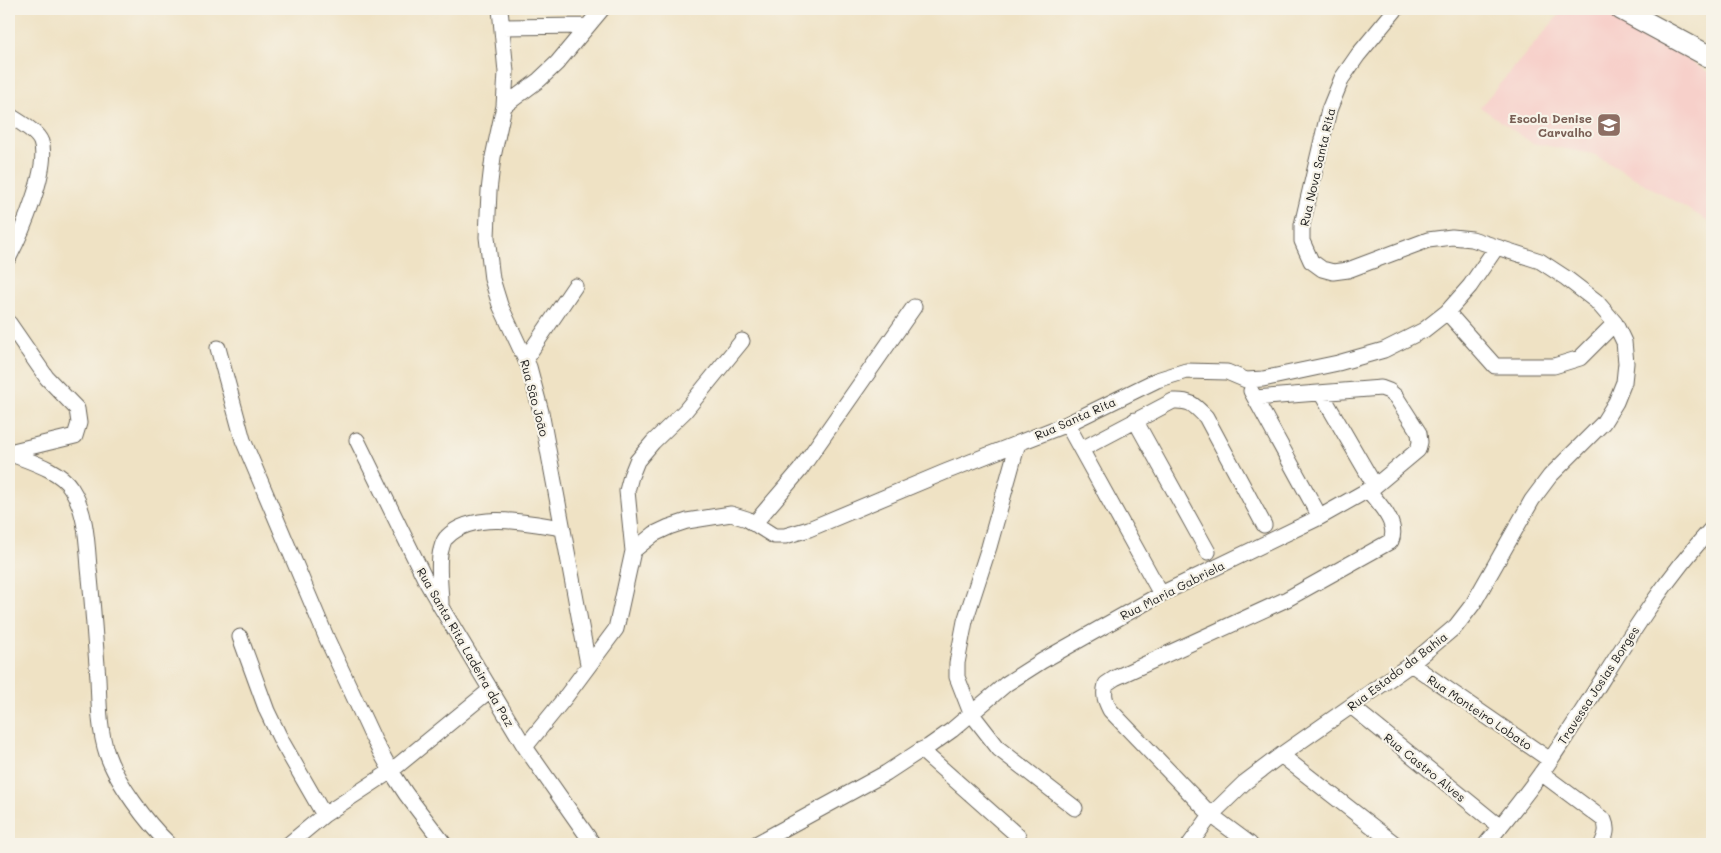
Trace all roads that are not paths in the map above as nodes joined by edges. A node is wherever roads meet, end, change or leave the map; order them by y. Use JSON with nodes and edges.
{"nodes":[{"id":1,"x":500,"y":9,"type":"edge"},
{"id":2,"x":602,"y":9,"type":"edge"},
{"id":3,"x":1396,"y":9,"type":"edge"},
{"id":4,"x":1621,"y":9,"type":"edge"},
{"id":5,"x":587,"y":26,"type":"junction"},
{"id":6,"x":502,"y":27,"type":"junction"},
{"id":7,"x":1712,"y":58,"type":"edge"},
{"id":8,"x":504,"y":106,"type":"junction"},
{"id":9,"x":9,"y":115,"type":"edge"},
{"id":10,"x":1496,"y":248,"type":"junction"},
{"id":11,"x":9,"y":257,"type":"edge"},
{"id":12,"x":574,"y":286,"type":"dead end"},
{"id":13,"x":914,"y":307,"type":"dead end"},
{"id":14,"x":1447,"y":312,"type":"junction"},
{"id":15,"x":9,"y":323,"type":"edge"},
{"id":16,"x":1615,"y":323,"type":"junction"},
{"id":17,"x":742,"y":341,"type":"dead end"},
{"id":18,"x":218,"y":348,"type":"dead end"},
{"id":19,"x":526,"y":358,"type":"junction"},
{"id":20,"x":1626,"y":363,"type":"joint"},
{"id":21,"x":1246,"y":380,"type":"junction"},
{"id":22,"x":1321,"y":393,"type":"junction"},
{"id":23,"x":1255,"y":398,"type":"junction"},
{"id":24,"x":1135,"y":420,"type":"junction"},
{"id":25,"x":1067,"y":424,"type":"junction"},
{"id":26,"x":357,"y":440,"type":"dead end"},
{"id":27,"x":1018,"y":443,"type":"junction"},
{"id":28,"x":1082,"y":449,"type":"junction"},
{"id":29,"x":9,"y":452,"type":"edge"},
{"id":30,"x":1372,"y":488,"type":"junction"},
{"id":31,"x":1320,"y":517,"type":"junction"},
{"id":32,"x":754,"y":524,"type":"junction"},
{"id":33,"x":1264,"y":525,"type":"dead end"},
{"id":34,"x":562,"y":528,"type":"junction"},
{"id":35,"x":1712,"y":528,"type":"edge"},
{"id":36,"x":633,"y":551,"type":"junction"},
{"id":37,"x":1208,"y":552,"type":"dead end"},
{"id":38,"x":1161,"y":594,"type":"junction"},
{"id":39,"x":441,"y":607,"type":"junction"},
{"id":40,"x":240,"y":637,"type":"dead end"},
{"id":41,"x":588,"y":664,"type":"junction"},
{"id":42,"x":1410,"y":664,"type":"junction"},
{"id":43,"x":490,"y":690,"type":"junction"},
{"id":44,"x":1351,"y":706,"type":"junction"},
{"id":45,"x":971,"y":713,"type":"junction"},
{"id":46,"x":525,"y":747,"type":"junction"},
{"id":47,"x":921,"y":750,"type":"junction"},
{"id":48,"x":1281,"y":754,"type":"junction"},
{"id":49,"x":1550,"y":760,"type":"junction"},
{"id":50,"x":391,"y":771,"type":"junction"},
{"id":51,"x":1541,"y":772,"type":"junction"},
{"id":52,"x":1076,"y":808,"type":"dead end"},
{"id":53,"x":324,"y":814,"type":"junction"},
{"id":54,"x":1211,"y":815,"type":"junction"},
{"id":55,"x":1500,"y":827,"type":"junction"},
{"id":56,"x":169,"y":844,"type":"edge"},
{"id":57,"x":289,"y":844,"type":"edge"},
{"id":58,"x":444,"y":844,"type":"edge"},
{"id":59,"x":593,"y":844,"type":"edge"},
{"id":60,"x":756,"y":844,"type":"edge"},
{"id":61,"x":1020,"y":844,"type":"edge"},
{"id":62,"x":1190,"y":844,"type":"edge"},
{"id":63,"x":1250,"y":844,"type":"edge"},
{"id":64,"x":1395,"y":844,"type":"edge"},
{"id":65,"x":1486,"y":844,"type":"edge"},
{"id":66,"x":1602,"y":844,"type":"edge"}],
"edges":[{"from":1,"to":6,"type":"street","name":"Rua São João"},
{"from":2,"to":5,"type":"street"},
{"from":3,"to":10,"type":"street","name":"Rua Nova Santa Rita"},
{"from":4,"to":7,"type":"street"},
{"from":5,"to":6,"type":"street"},
{"from":5,"to":8,"type":"street"},
{"from":6,"to":8,"type":"street","name":"Rua São João"},
{"from":8,"to":19,"type":"street","name":"Rua São João"},
{"from":9,"to":11,"type":"street"},
{"from":10,"to":14,"type":"street","name":"Rua Santa Rita"},
{"from":10,"to":16,"type":"street","name":"Rua Nova Santa Rita"},
{"from":12,"to":19,"type":"street"},
{"from":13,"to":32,"type":"street"},
{"from":14,"to":16,"type":"street"},
{"from":14,"to":21,"type":"street","name":"Rua Santa Rita"},
{"from":15,"to":29,"type":"street"},
{"from":16,"to":20,"type":"street","name":"Rua Nova Santa Rita"},
{"from":17,"to":36,"type":"street"},
{"from":18,"to":50,"type":"street"},
{"from":19,"to":34,"type":"street","name":"Rua São João"},
{"from":20,"to":42,"type":"street","name":"Rua Estado da Bahia"},
{"from":21,"to":23,"type":"street"},
{"from":21,"to":25,"type":"street","name":"Rua Santa Rita"},
{"from":22,"to":23,"type":"street","name":"Rua Maria Gabriela"},
{"from":22,"to":30,"type":"street"},
{"from":22,"to":30,"type":"street","name":"Rua Maria Gabriela"},
{"from":23,"to":31,"type":"street"},
{"from":24,"to":28,"type":"street"},
{"from":24,"to":33,"type":"street"},
{"from":24,"to":37,"type":"street"},
{"from":25,"to":27,"type":"street","name":"Rua Santa Rita"},
{"from":25,"to":28,"type":"street"},
{"from":26,"to":39,"type":"street","name":"Rua Santa Rita Ladeira da Paz"},
{"from":27,"to":32,"type":"street","name":"Rua Santa Rita"},
{"from":27,"to":45,"type":"street"},
{"from":28,"to":38,"type":"street"},
{"from":29,"to":56,"type":"street"},
{"from":30,"to":31,"type":"street","name":"Rua Maria Gabriela"},
{"from":30,"to":54,"type":"street"},
{"from":31,"to":38,"type":"street","name":"Rua Maria Gabriela"},
{"from":32,"to":36,"type":"street","name":"Rua Santa Rita"},
{"from":34,"to":39,"type":"street"},
{"from":34,"to":41,"type":"street","name":"Rua São João"},
{"from":35,"to":49,"type":"street","name":"Travessa Josias Borges"},
{"from":36,"to":41,"type":"street"},
{"from":38,"to":45,"type":"street","name":"Rua Maria Gabriela"},
{"from":39,"to":43,"type":"street","name":"Rua Santa Rita Ladeira da Paz"},
{"from":40,"to":53,"type":"street"},
{"from":41,"to":46,"type":"street"},
{"from":42,"to":44,"type":"street","name":"Rua Estado da Bahia"},
{"from":42,"to":49,"type":"street","name":"Rua Monteiro Lobato"},
{"from":43,"to":46,"type":"street","name":"Rua Santa Rita Ladeira da Paz"},
{"from":43,"to":50,"type":"street"},
{"from":44,"to":48,"type":"street","name":"Rua Estado da Bahia"},
{"from":44,"to":55,"type":"street","name":"Rua Castro Alves"},
{"from":45,"to":47,"type":"street","name":"Rua Maria Gabriela"},
{"from":45,"to":52,"type":"street"},
{"from":46,"to":59,"type":"street","name":"Rua Santa Rita Ladeira da Paz"},
{"from":47,"to":60,"type":"street","name":"Rua Maria Gabriela"},
{"from":47,"to":61,"type":"street"},
{"from":48,"to":54,"type":"street","name":"Rua Estado da Bahia"},
{"from":48,"to":64,"type":"street"},
{"from":49,"to":51,"type":"street","name":"Travessa Josias Borges"},
{"from":50,"to":53,"type":"street"},
{"from":50,"to":58,"type":"street"},
{"from":51,"to":55,"type":"street","name":"Travessa Josias Borges"},
{"from":51,"to":66,"type":"street"},
{"from":53,"to":57,"type":"street"},
{"from":54,"to":62,"type":"street","name":"Rua Estado da Bahia"},
{"from":54,"to":63,"type":"street"},
{"from":55,"to":65,"type":"street","name":"Travessa Josias Borges"}]}
